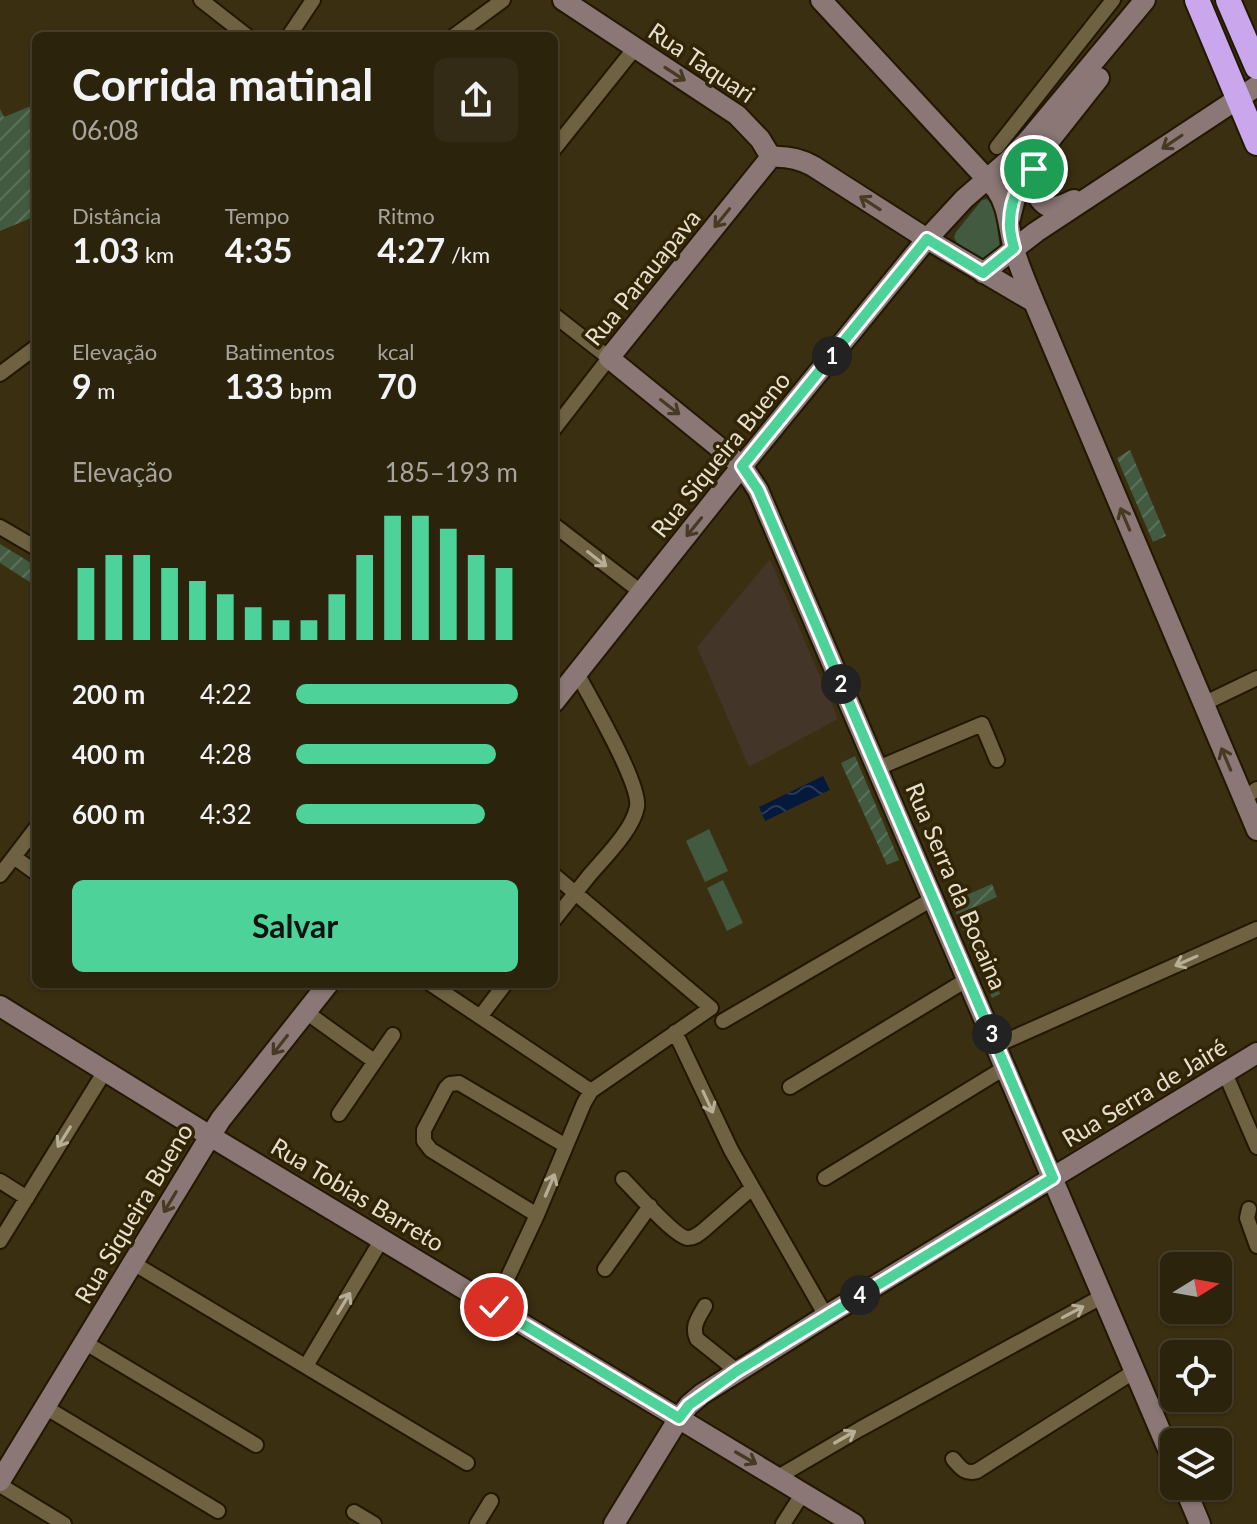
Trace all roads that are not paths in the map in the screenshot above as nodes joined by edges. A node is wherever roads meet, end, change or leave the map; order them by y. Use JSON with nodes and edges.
{"nodes":[{"id":1,"x":201,"y":0,"type":"edge"},
{"id":2,"x":313,"y":0,"type":"edge"},
{"id":3,"x":503,"y":0,"type":"edge"},
{"id":4,"x":563,"y":0,"type":"edge"},
{"id":5,"x":821,"y":0,"type":"edge"},
{"id":6,"x":1113,"y":0,"type":"edge"},
{"id":7,"x":1145,"y":0,"type":"edge"},
{"id":8,"x":1160,"y":0,"type":"edge"},
{"id":9,"x":1197,"y":0,"type":"edge"},
{"id":10,"x":1228,"y":0,"type":"edge"},
{"id":11,"x":242,"y":32,"type":"edge"},
{"id":12,"x":292,"y":32,"type":"edge"},
{"id":13,"x":459,"y":32,"type":"edge"},
{"id":14,"x":635,"y":48,"type":"junction"},
{"id":15,"x":1257,"y":67,"type":"edge"},
{"id":16,"x":1247,"y":92,"type":"edge"},
{"id":17,"x":1060,"y":116,"type":"junction"},
{"id":18,"x":1257,"y":143,"type":"edge"},
{"id":19,"x":558,"y":144,"type":"edge"},
{"id":20,"x":997,"y":147,"type":"dead end"},
{"id":21,"x":1042,"y":150,"type":"junction"},
{"id":22,"x":960,"y":152,"type":"junction"},
{"id":23,"x":771,"y":157,"type":"junction"},
{"id":24,"x":986,"y":180,"type":"junction"},
{"id":25,"x":1092,"y":195,"type":"junction"},
{"id":26,"x":964,"y":199,"type":"junction"},
{"id":27,"x":1010,"y":222,"type":"junction"},
{"id":28,"x":927,"y":239,"type":"junction"},
{"id":29,"x":1014,"y":248,"type":"junction"},
{"id":30,"x":983,"y":273,"type":"junction"},
{"id":31,"x":1034,"y":302,"type":"junction"},
{"id":32,"x":558,"y":318,"type":"edge"},
{"id":33,"x":32,"y":350,"type":"edge"},
{"id":34,"x":609,"y":358,"type":"junction"},
{"id":35,"x":0,"y":374,"type":"edge"},
{"id":36,"x":558,"y":424,"type":"edge"},
{"id":37,"x":742,"y":466,"type":"junction"},
{"id":38,"x":0,"y":527,"type":"edge"},
{"id":39,"x":558,"y":528,"type":"edge"},
{"id":40,"x":32,"y":546,"type":"edge"},
{"id":41,"x":641,"y":592,"type":"junction"},
{"id":42,"x":577,"y":673,"type":"junction"},
{"id":43,"x":1257,"y":678,"type":"edge"},
{"id":44,"x":558,"y":697,"type":"edge"},
{"id":45,"x":1203,"y":704,"type":"junction"},
{"id":46,"x":997,"y":760,"type":"dead end"},
{"id":47,"x":878,"y":768,"type":"junction"},
{"id":48,"x":1250,"y":794,"type":"edge"},
{"id":49,"x":1257,"y":830,"type":"edge"},
{"id":50,"x":32,"y":833,"type":"edge"},
{"id":51,"x":14,"y":857,"type":"junction"},
{"id":52,"x":32,"y":870,"type":"edge"},
{"id":53,"x":0,"y":875,"type":"edge"},
{"id":54,"x":558,"y":878,"type":"edge"},
{"id":55,"x":576,"y":892,"type":"junction"},
{"id":56,"x":934,"y":898,"type":"junction"},
{"id":57,"x":558,"y":915,"type":"edge"},
{"id":58,"x":1257,"y":929,"type":"edge"},
{"id":59,"x":968,"y":979,"type":"junction"},
{"id":60,"x":325,"y":988,"type":"edge"},
{"id":61,"x":437,"y":988,"type":"edge"},
{"id":62,"x":502,"y":988,"type":"edge"},
{"id":63,"x":0,"y":1006,"type":"edge"},
{"id":64,"x":306,"y":1012,"type":"junction"},
{"id":65,"x":480,"y":1017,"type":"junction"},
{"id":66,"x":723,"y":1021,"type":"dead end"},
{"id":67,"x":675,"y":1032,"type":"junction"},
{"id":68,"x":393,"y":1035,"type":"dead end"},
{"id":69,"x":997,"y":1045,"type":"junction"},
{"id":70,"x":1257,"y":1053,"type":"edge"},
{"id":71,"x":374,"y":1061,"type":"junction"},
{"id":72,"x":1006,"y":1067,"type":"junction"},
{"id":73,"x":105,"y":1071,"type":"junction"},
{"id":74,"x":1225,"y":1073,"type":"junction"},
{"id":75,"x":790,"y":1087,"type":"dead end"},
{"id":76,"x":591,"y":1091,"type":"junction"},
{"id":77,"x":339,"y":1114,"type":"dead end"},
{"id":78,"x":210,"y":1136,"type":"junction"},
{"id":79,"x":566,"y":1146,"type":"junction"},
{"id":80,"x":1257,"y":1147,"type":"edge"},
{"id":81,"x":825,"y":1178,"type":"dead end"},
{"id":82,"x":1053,"y":1178,"type":"junction"},
{"id":83,"x":623,"y":1179,"type":"dead end"},
{"id":84,"x":0,"y":1181,"type":"edge"},
{"id":85,"x":752,"y":1188,"type":"junction"},
{"id":86,"x":27,"y":1198,"type":"junction"},
{"id":87,"x":650,"y":1206,"type":"junction"},
{"id":88,"x":1249,"y":1209,"type":"dead end"},
{"id":89,"x":537,"y":1215,"type":"junction"},
{"id":90,"x":382,"y":1239,"type":"junction"},
{"id":91,"x":0,"y":1241,"type":"edge"},
{"id":92,"x":1257,"y":1246,"type":"edge"},
{"id":93,"x":133,"y":1263,"type":"junction"},
{"id":94,"x":605,"y":1269,"type":"dead end"},
{"id":95,"x":1103,"y":1296,"type":"junction"},
{"id":96,"x":705,"y":1306,"type":"dead end"},
{"id":97,"x":494,"y":1307,"type":"junction"},
{"id":98,"x":826,"y":1316,"type":"junction"},
{"id":99,"x":84,"y":1342,"type":"junction"},
{"id":100,"x":306,"y":1366,"type":"junction"},
{"id":101,"x":737,"y":1371,"type":"junction"},
{"id":102,"x":1135,"y":1371,"type":"junction"},
{"id":103,"x":45,"y":1407,"type":"junction"},
{"id":104,"x":679,"y":1418,"type":"junction"},
{"id":105,"x":1160,"y":1430,"type":"edge"},
{"id":106,"x":256,"y":1445,"type":"dead end"},
{"id":107,"x":953,"y":1459,"type":"dead end"},
{"id":108,"x":467,"y":1463,"type":"dead end"},
{"id":109,"x":778,"y":1477,"type":"junction"},
{"id":110,"x":0,"y":1483,"type":"edge"},
{"id":111,"x":803,"y":1493,"type":"junction"},
{"id":112,"x":1190,"y":1500,"type":"edge"},
{"id":113,"x":491,"y":1501,"type":"dead end"},
{"id":114,"x":218,"y":1511,"type":"dead end"},
{"id":115,"x":354,"y":1512,"type":"dead end"},
{"id":116,"x":64,"y":1524,"type":"edge"},
{"id":117,"x":374,"y":1524,"type":"edge"},
{"id":118,"x":477,"y":1524,"type":"edge"},
{"id":119,"x":614,"y":1524,"type":"edge"},
{"id":120,"x":783,"y":1524,"type":"edge"},
{"id":121,"x":854,"y":1524,"type":"edge"},
{"id":122,"x":1200,"y":1524,"type":"edge"}],
"edges":[{"from":1,"to":11,"type":"street"},
{"from":2,"to":12,"type":"street"},
{"from":3,"to":13,"type":"street"},
{"from":4,"to":14,"type":"main road","name":"Rua Taquari"},
{"from":5,"to":22,"type":"main road"},
{"from":6,"to":20,"type":"street"},
{"from":7,"to":17,"type":"main road"},
{"from":8,"to":17,"type":"main road"},
{"from":9,"to":16,"type":"highway"},
{"from":10,"to":15,"type":"highway"},
{"from":14,"to":19,"type":"street"},
{"from":14,"to":23,"type":"main road","name":"Rua Taquari","one_way":true},
{"from":16,"to":18,"type":"highway"},
{"from":16,"to":25,"type":"main road","one_way":true},
{"from":17,"to":21,"type":"main road"},
{"from":17,"to":24,"type":"main road","name":"Rua Siqueira Bueno"},
{"from":21,"to":25,"type":"main road"},
{"from":21,"to":27,"type":"main road"},
{"from":22,"to":24,"type":"main road"},
{"from":22,"to":26,"type":"main road"},
{"from":28,"to":23,"type":"main road","one_way":true},
{"from":23,"to":34,"type":"main road","name":"Rua Parauapava","one_way":true},
{"from":24,"to":26,"type":"main road","name":"Rua Siqueira Bueno"},
{"from":24,"to":27,"type":"main road"},
{"from":25,"to":29,"type":"main road"},
{"from":26,"to":28,"type":"main road","name":"Rua Siqueira Bueno"},
{"from":27,"to":29,"type":"main road"},
{"from":28,"to":30,"type":"main road"},
{"from":28,"to":37,"type":"main road","name":"Rua Siqueira Bueno"},
{"from":29,"to":30,"type":"main road"},
{"from":29,"to":31,"type":"main road"},
{"from":30,"to":31,"type":"main road"},
{"from":45,"to":31,"type":"main road","one_way":true},
{"from":32,"to":34,"type":"street"},
{"from":33,"to":35,"type":"street"},
{"from":34,"to":36,"type":"street","name":"Rua Parauapava"},
{"from":34,"to":37,"type":"main road","one_way":true},
{"from":37,"to":41,"type":"main road","name":"Rua Siqueira Bueno","one_way":true},
{"from":37,"to":47,"type":"main road","name":"Rua Serra da Bocaina"},
{"from":38,"to":40,"type":"street"},
{"from":39,"to":41,"type":"street","one_way":true},
{"from":41,"to":42,"type":"main road","name":"Rua Siqueira Bueno"},
{"from":42,"to":44,"type":"main road","name":"Rua Siqueira Bueno"},
{"from":42,"to":55,"type":"street"},
{"from":43,"to":45,"type":"street"},
{"from":48,"to":45,"type":"main road","one_way":true},
{"from":46,"to":47,"type":"street"},
{"from":47,"to":56,"type":"main road","name":"Rua Serra da Bocaina"},
{"from":48,"to":49,"type":"main road"},
{"from":50,"to":51,"type":"street"},
{"from":51,"to":52,"type":"street"},
{"from":51,"to":53,"type":"street"},
{"from":54,"to":55,"type":"street"},
{"from":55,"to":57,"type":"street"},
{"from":55,"to":67,"type":"street"},
{"from":56,"to":59,"type":"main road","name":"Rua Serra da Bocaina"},
{"from":56,"to":66,"type":"street"},
{"from":58,"to":69,"type":"street","one_way":true},
{"from":59,"to":69,"type":"main road","name":"Rua Serra da Bocaina"},
{"from":59,"to":75,"type":"street"},
{"from":60,"to":64,"type":"main road","name":"Rua Siqueira Bueno"},
{"from":61,"to":65,"type":"street"},
{"from":62,"to":65,"type":"street"},
{"from":63,"to":73,"type":"main road","name":"Rua Tobias Barreto"},
{"from":64,"to":71,"type":"street"},
{"from":64,"to":78,"type":"main road","name":"Rua Siqueira Bueno","one_way":true},
{"from":65,"to":76,"type":"street"},
{"from":67,"to":76,"type":"street"},
{"from":67,"to":85,"type":"street","one_way":true},
{"from":68,"to":71,"type":"street"},
{"from":69,"to":72,"type":"main road","name":"Rua Serra da Bocaina"},
{"from":70,"to":74,"type":"main road","name":"Rua Serra de Jairé"},
{"from":71,"to":77,"type":"street"},
{"from":72,"to":81,"type":"street"},
{"from":72,"to":82,"type":"main road","name":"Rua Serra da Bocaina"},
{"from":73,"to":78,"type":"main road","name":"Rua Tobias Barreto"},
{"from":73,"to":86,"type":"street","one_way":true},
{"from":74,"to":80,"type":"street"},
{"from":74,"to":82,"type":"main road","name":"Rua Serra de Jairé"},
{"from":76,"to":79,"type":"street"},
{"from":78,"to":90,"type":"main road","name":"Rua Tobias Barreto"},
{"from":78,"to":93,"type":"main road","name":"Rua Siqueira Bueno","one_way":true},
{"from":89,"to":79,"type":"street","one_way":true},
{"from":79,"to":89,"type":"street"},
{"from":82,"to":95,"type":"main road","name":"Rua Serra da Bocaina"},
{"from":82,"to":98,"type":"main road","name":"Rua Serra de Jairé"},
{"from":83,"to":87,"type":"street"},
{"from":84,"to":86,"type":"street"},
{"from":85,"to":87,"type":"street"},
{"from":85,"to":98,"type":"street"},
{"from":86,"to":91,"type":"street"},
{"from":87,"to":94,"type":"street"},
{"from":88,"to":92,"type":"street"},
{"from":89,"to":97,"type":"street"},
{"from":90,"to":97,"type":"main road","name":"Rua Tobias Barreto"},
{"from":100,"to":90,"type":"street","one_way":true},
{"from":93,"to":99,"type":"main road","name":"Rua Siqueira Bueno"},
{"from":93,"to":100,"type":"street"},
{"from":95,"to":102,"type":"main road","name":"Rua Serra da Bocaina"},
{"from":109,"to":95,"type":"street","one_way":true},
{"from":96,"to":101,"type":"street"},
{"from":97,"to":104,"type":"main road","name":"Rua Tobias Barreto"},
{"from":98,"to":101,"type":"main road","name":"Rua Serra de Jairé"},
{"from":99,"to":103,"type":"main road","name":"Rua Siqueira Bueno"},
{"from":99,"to":106,"type":"street"},
{"from":100,"to":108,"type":"street"},
{"from":101,"to":104,"type":"main road","name":"Rua Serra de Jairé"},
{"from":102,"to":105,"type":"main road","name":"Rua Serra da Bocaina"},
{"from":102,"to":107,"type":"street"},
{"from":103,"to":110,"type":"main road","name":"Rua Siqueira Bueno"},
{"from":103,"to":114,"type":"street"},
{"from":104,"to":109,"type":"main road","name":"Rua Tobias Barreto","one_way":true},
{"from":104,"to":119,"type":"main road","name":"Rua Serra de Jairé"},
{"from":109,"to":111,"type":"main road","name":"Rua Tobias Barreto"},
{"from":110,"to":116,"type":"street"},
{"from":111,"to":120,"type":"street"},
{"from":111,"to":121,"type":"main road","name":"Rua Tobias Barreto"},
{"from":112,"to":122,"type":"main road"},
{"from":113,"to":118,"type":"street"},
{"from":115,"to":117,"type":"street"}]}
